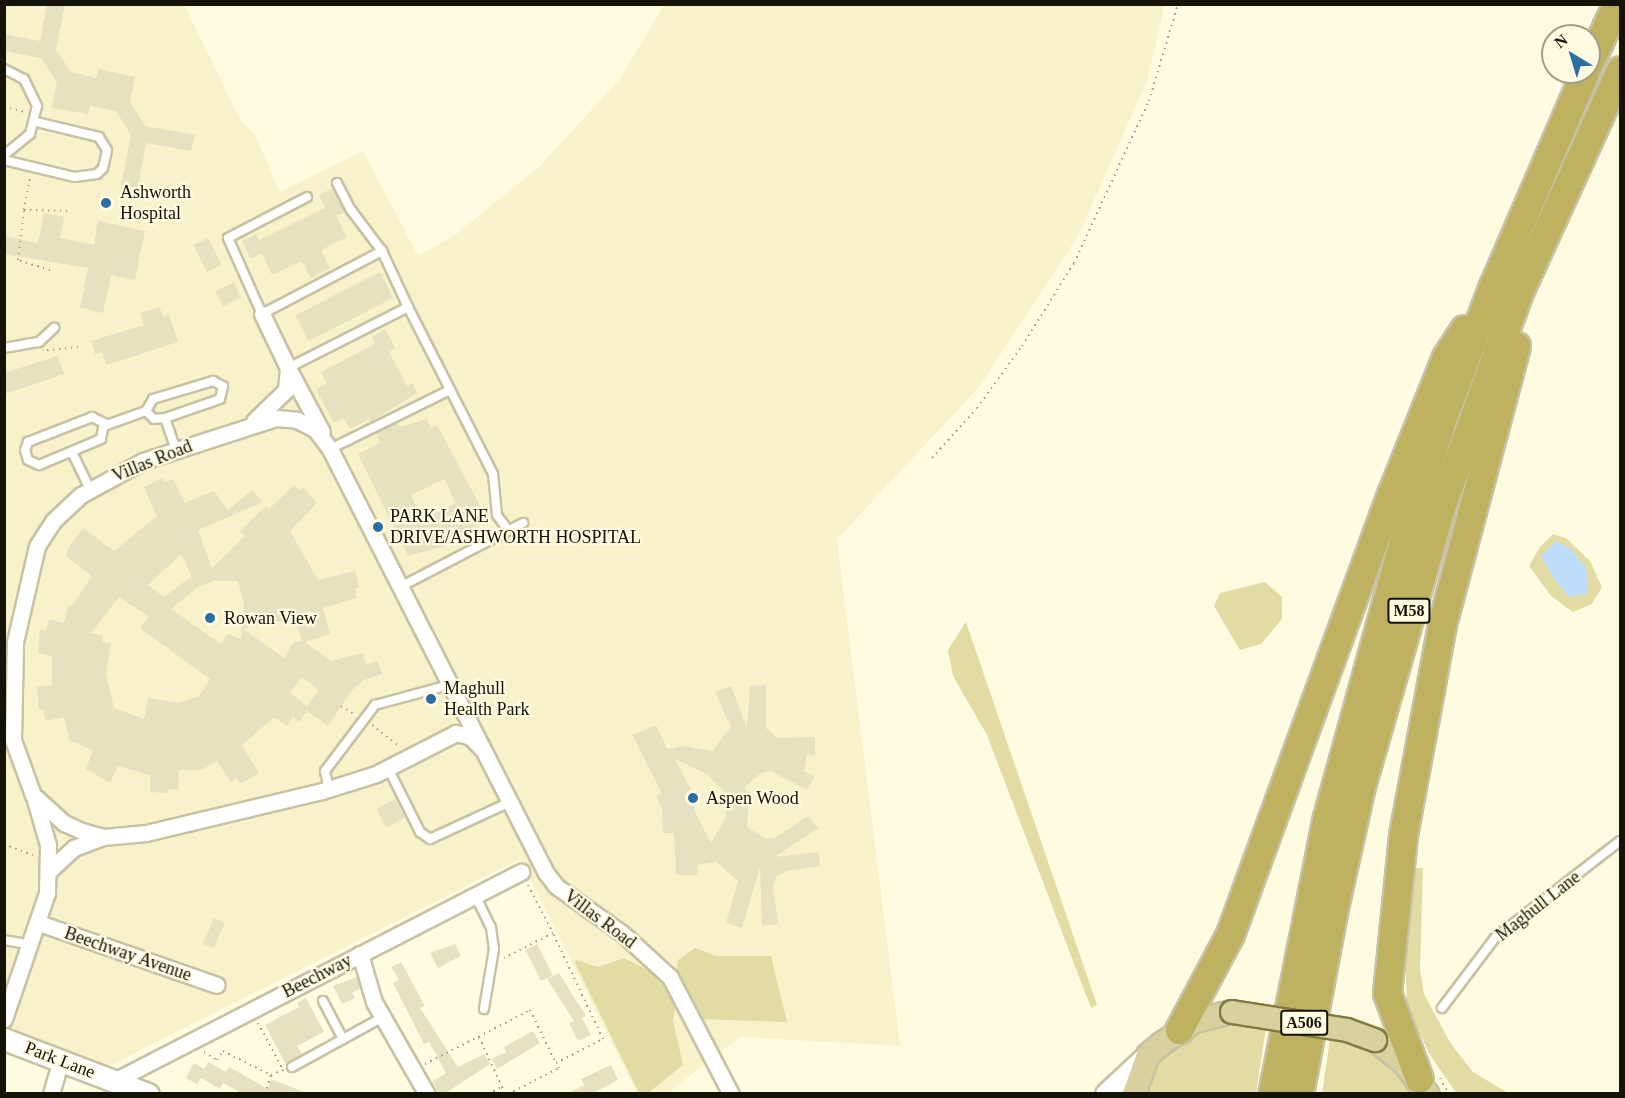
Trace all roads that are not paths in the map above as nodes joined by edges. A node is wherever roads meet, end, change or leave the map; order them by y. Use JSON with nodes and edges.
{"nodes":[{"id":1,"x":1617,"y":4,"type":"edge"},
{"id":2,"x":1601,"y":38,"type":"edge"},
{"id":3,"x":4,"y":69,"type":"edge"},
{"id":4,"x":1620,"y":70,"type":"edge"},
{"id":5,"x":1580,"y":84,"type":"edge"},
{"id":6,"x":36,"y":118,"type":"junction"},
{"id":7,"x":1583,"y":148,"type":"junction"},
{"id":8,"x":4,"y":155,"type":"edge"},
{"id":9,"x":4,"y":160,"type":"edge"},
{"id":10,"x":337,"y":183,"type":"dead end"},
{"id":11,"x":307,"y":197,"type":"dead end"},
{"id":12,"x":382,"y":251,"type":"junction"},
{"id":13,"x":1493,"y":286,"type":"junction"},
{"id":14,"x":408,"y":307,"type":"junction"},
{"id":15,"x":262,"y":314,"type":"junction"},
{"id":16,"x":54,"y":328,"type":"dead end"},
{"id":17,"x":4,"y":348,"type":"edge"},
{"id":18,"x":288,"y":368,"type":"junction"},
{"id":19,"x":450,"y":390,"type":"junction"},
{"id":20,"x":146,"y":411,"type":"junction"},
{"id":21,"x":165,"y":418,"type":"junction"},
{"id":22,"x":250,"y":424,"type":"junction"},
{"id":23,"x":104,"y":426,"type":"junction"},
{"id":24,"x":330,"y":448,"type":"junction"},
{"id":25,"x":176,"y":450,"type":"junction"},
{"id":26,"x":72,"y":452,"type":"junction"},
{"id":27,"x":90,"y":489,"type":"junction"},
{"id":28,"x":523,"y":523,"type":"dead end"},
{"id":29,"x":508,"y":530,"type":"junction"},
{"id":30,"x":400,"y":587,"type":"junction"},
{"id":31,"x":10,"y":641,"type":"edge"},
{"id":32,"x":9,"y":667,"type":"edge"},
{"id":33,"x":449,"y":685,"type":"junction"},
{"id":34,"x":4,"y":703,"type":"edge"},
{"id":35,"x":464,"y":715,"type":"junction"},
{"id":36,"x":11,"y":718,"type":"junction"},
{"id":37,"x":456,"y":733,"type":"junction"},
{"id":38,"x":482,"y":749,"type":"junction"},
{"id":39,"x":388,"y":768,"type":"junction"},
{"id":40,"x":329,"y":789,"type":"junction"},
{"id":41,"x":33,"y":795,"type":"junction"},
{"id":42,"x":508,"y":803,"type":"junction"},
{"id":43,"x":103,"y":837,"type":"junction"},
{"id":44,"x":1620,"y":842,"type":"edge"},
{"id":45,"x":50,"y":866,"type":"junction"},
{"id":46,"x":521,"y":872,"type":"road end"},
{"id":47,"x":475,"y":895,"type":"junction"},
{"id":48,"x":39,"y":923,"type":"junction"},
{"id":49,"x":4,"y":940,"type":"edge"},
{"id":50,"x":32,"y":945,"type":"junction"},
{"id":51,"x":360,"y":954,"type":"junction"},
{"id":52,"x":217,"y":985,"type":"dead end"},
{"id":53,"x":323,"y":1001,"type":"dead end"},
{"id":54,"x":1442,"y":1008,"type":"dead end"},
{"id":55,"x":484,"y":1009,"type":"dead end"},
{"id":56,"x":383,"y":1017,"type":"junction"},
{"id":57,"x":4,"y":1019,"type":"edge"},
{"id":58,"x":1179,"y":1030,"type":"junction"},
{"id":59,"x":4,"y":1039,"type":"edge"},
{"id":60,"x":343,"y":1039,"type":"junction"},
{"id":61,"x":1148,"y":1055,"type":"junction"},
{"id":62,"x":61,"y":1059,"type":"junction"},
{"id":63,"x":292,"y":1068,"type":"road end"},
{"id":64,"x":114,"y":1082,"type":"junction"},
{"id":65,"x":729,"y":1090,"type":"edge"},
{"id":66,"x":1425,"y":1090,"type":"edge"},
{"id":67,"x":51,"y":1094,"type":"edge"},
{"id":68,"x":148,"y":1094,"type":"edge"},
{"id":69,"x":427,"y":1094,"type":"edge"},
{"id":70,"x":1106,"y":1094,"type":"edge"},
{"id":71,"x":1134,"y":1094,"type":"edge"},
{"id":72,"x":1272,"y":1094,"type":"edge"},
{"id":73,"x":1299,"y":1094,"type":"edge"}],
"edges":[{"from":1,"to":2,"type":"highway"},
{"from":3,"to":6,"type":"lane"},
{"from":4,"to":7,"type":"highway","number":"M58"},
{"from":5,"to":13,"type":"highway","number":"M58"},
{"from":6,"to":8,"type":"lane"},
{"from":6,"to":9,"type":"lane"},
{"from":7,"to":66,"type":"highway"},
{"from":7,"to":73,"type":"highway","number":"M58"},
{"from":10,"to":12,"type":"lane"},
{"from":11,"to":15,"type":"lane"},
{"from":12,"to":14,"type":"lane"},
{"from":12,"to":15,"type":"lane"},
{"from":13,"to":58,"type":"highway"},
{"from":13,"to":72,"type":"highway","number":"M58"},
{"from":14,"to":18,"type":"lane"},
{"from":14,"to":19,"type":"lane"},
{"from":15,"to":18,"type":"street"},
{"from":16,"to":17,"type":"lane"},
{"from":18,"to":22,"type":"street"},
{"from":18,"to":24,"type":"street"},
{"from":19,"to":24,"type":"lane"},
{"from":19,"to":29,"type":"lane"},
{"from":20,"to":21,"type":"lane"},
{"from":20,"to":21,"type":"lane"},
{"from":20,"to":23,"type":"lane"},
{"from":21,"to":25,"type":"lane"},
{"from":22,"to":24,"type":"street","name":"Villas Road"},
{"from":22,"to":25,"type":"street","name":"Villas Road"},
{"from":23,"to":26,"type":"lane"},
{"from":23,"to":26,"type":"lane"},
{"from":24,"to":30,"type":"street","name":"Villas Road"},
{"from":25,"to":27,"type":"street","name":"Villas Road"},
{"from":26,"to":27,"type":"lane"},
{"from":27,"to":31,"type":"street","name":"Villas Road"},
{"from":28,"to":29,"type":"lane"},
{"from":29,"to":30,"type":"lane"},
{"from":30,"to":33,"type":"street","name":"Villas Road"},
{"from":31,"to":32,"type":"street","name":"Villas Road"},
{"from":32,"to":36,"type":"street","name":"Villas Road"},
{"from":33,"to":35,"type":"street","name":"Villas Road"},
{"from":33,"to":40,"type":"lane"},
{"from":34,"to":36,"type":"street"},
{"from":35,"to":37,"type":"street"},
{"from":35,"to":38,"type":"street","name":"Villas Road"},
{"from":36,"to":41,"type":"street","name":"Villas Road"},
{"from":37,"to":38,"type":"street"},
{"from":37,"to":39,"type":"street","name":"Villas Road"},
{"from":38,"to":42,"type":"street","name":"Villas Road"},
{"from":39,"to":40,"type":"street","name":"Villas Road"},
{"from":39,"to":42,"type":"lane"},
{"from":40,"to":43,"type":"street","name":"Villas Road"},
{"from":41,"to":43,"type":"street","name":"Villas Road"},
{"from":41,"to":45,"type":"street"},
{"from":42,"to":65,"type":"street","name":"Villas Road"},
{"from":43,"to":45,"type":"street"},
{"from":44,"to":54,"type":"lane","name":"Maghull Lane"},
{"from":45,"to":48,"type":"street"},
{"from":46,"to":47,"type":"street","name":"Beechway"},
{"from":47,"to":51,"type":"street","name":"Beechway"},
{"from":47,"to":55,"type":"lane"},
{"from":48,"to":50,"type":"street"},
{"from":48,"to":52,"type":"street","name":"Beechway Avenue"},
{"from":49,"to":50,"type":"lane"},
{"from":50,"to":57,"type":"street"},
{"from":51,"to":56,"type":"street"},
{"from":51,"to":64,"type":"street","name":"Beechway"},
{"from":53,"to":60,"type":"lane"},
{"from":56,"to":60,"type":"lane"},
{"from":56,"to":69,"type":"street"},
{"from":58,"to":61,"type":"main road","number":"A506"},
{"from":58,"to":66,"type":"main road","number":"A506","bridge":true},
{"from":59,"to":62,"type":"street","name":"Park Lane"},
{"from":60,"to":63,"type":"lane"},
{"from":61,"to":70,"type":"street"},
{"from":61,"to":71,"type":"main road"},
{"from":62,"to":64,"type":"street","name":"Park Lane"},
{"from":62,"to":67,"type":"street"},
{"from":64,"to":68,"type":"street","name":"Park Lane"}]}
